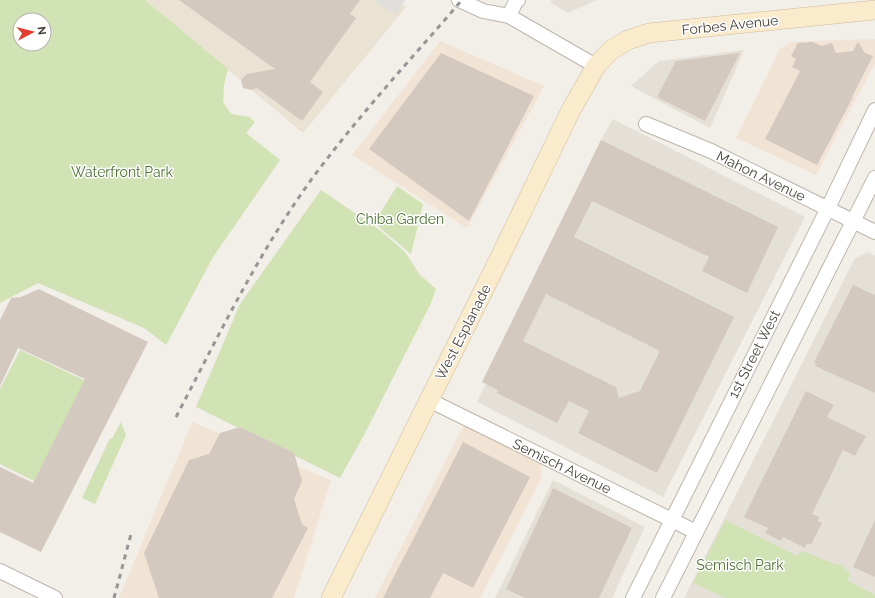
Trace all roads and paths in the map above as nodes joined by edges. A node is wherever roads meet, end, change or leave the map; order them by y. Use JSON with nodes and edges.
{"nodes":[{"id":1,"x":459,"y":0,"type":"edge"},
{"id":2,"x":518,"y":0,"type":"edge"},
{"id":3,"x":873,"y":7,"type":"edge"},
{"id":4,"x":509,"y":16,"type":"junction"},
{"id":5,"x":596,"y":66,"type":"junction"},
{"id":6,"x":875,"y":110,"type":"edge"},
{"id":7,"x":646,"y":124,"type":"dead end"},
{"id":8,"x":875,"y":178,"type":"edge"},
{"id":9,"x":828,"y":208,"type":"junction"},
{"id":10,"x":854,"y":221,"type":"junction"},
{"id":11,"x":875,"y":232,"type":"edge"},
{"id":12,"x":429,"y":400,"type":"junction"},
{"id":13,"x":672,"y":519,"type":"junction"},
{"id":14,"x":696,"y":532,"type":"junction"},
{"id":15,"x":0,"y":571,"type":"edge"},
{"id":16,"x":55,"y":598,"type":"edge"},
{"id":17,"x":331,"y":598,"type":"edge"},
{"id":18,"x":633,"y":598,"type":"edge"},
{"id":19,"x":663,"y":598,"type":"edge"}],
"edges":[{"from":1,"to":4,"type":"street"},
{"from":2,"to":4,"type":"street"},
{"from":3,"to":5,"type":"main road","name":"Forbes Avenue"},
{"from":4,"to":5,"type":"street"},
{"from":5,"to":12,"type":"main road","name":"West Esplanade"},
{"from":6,"to":9,"type":"street","name":"1st Street West"},
{"from":7,"to":9,"type":"street","name":"Mahon Avenue"},
{"from":8,"to":10,"type":"street","name":"1st Street West"},
{"from":9,"to":10,"type":"street","name":"Mahon Avenue"},
{"from":9,"to":13,"type":"street","name":"1st Street West"},
{"from":10,"to":11,"type":"street","name":"Mahon Avenue"},
{"from":10,"to":14,"type":"street","name":"1st Street West"},
{"from":12,"to":13,"type":"street","name":"Semisch Avenue"},
{"from":12,"to":17,"type":"main road","name":"West Esplanade"},
{"from":13,"to":14,"type":"street","name":"Semisch Avenue"},
{"from":13,"to":18,"type":"street","name":"1st Street West"},
{"from":14,"to":19,"type":"street","name":"1st Street West"},
{"from":15,"to":16,"type":"street"}]}
